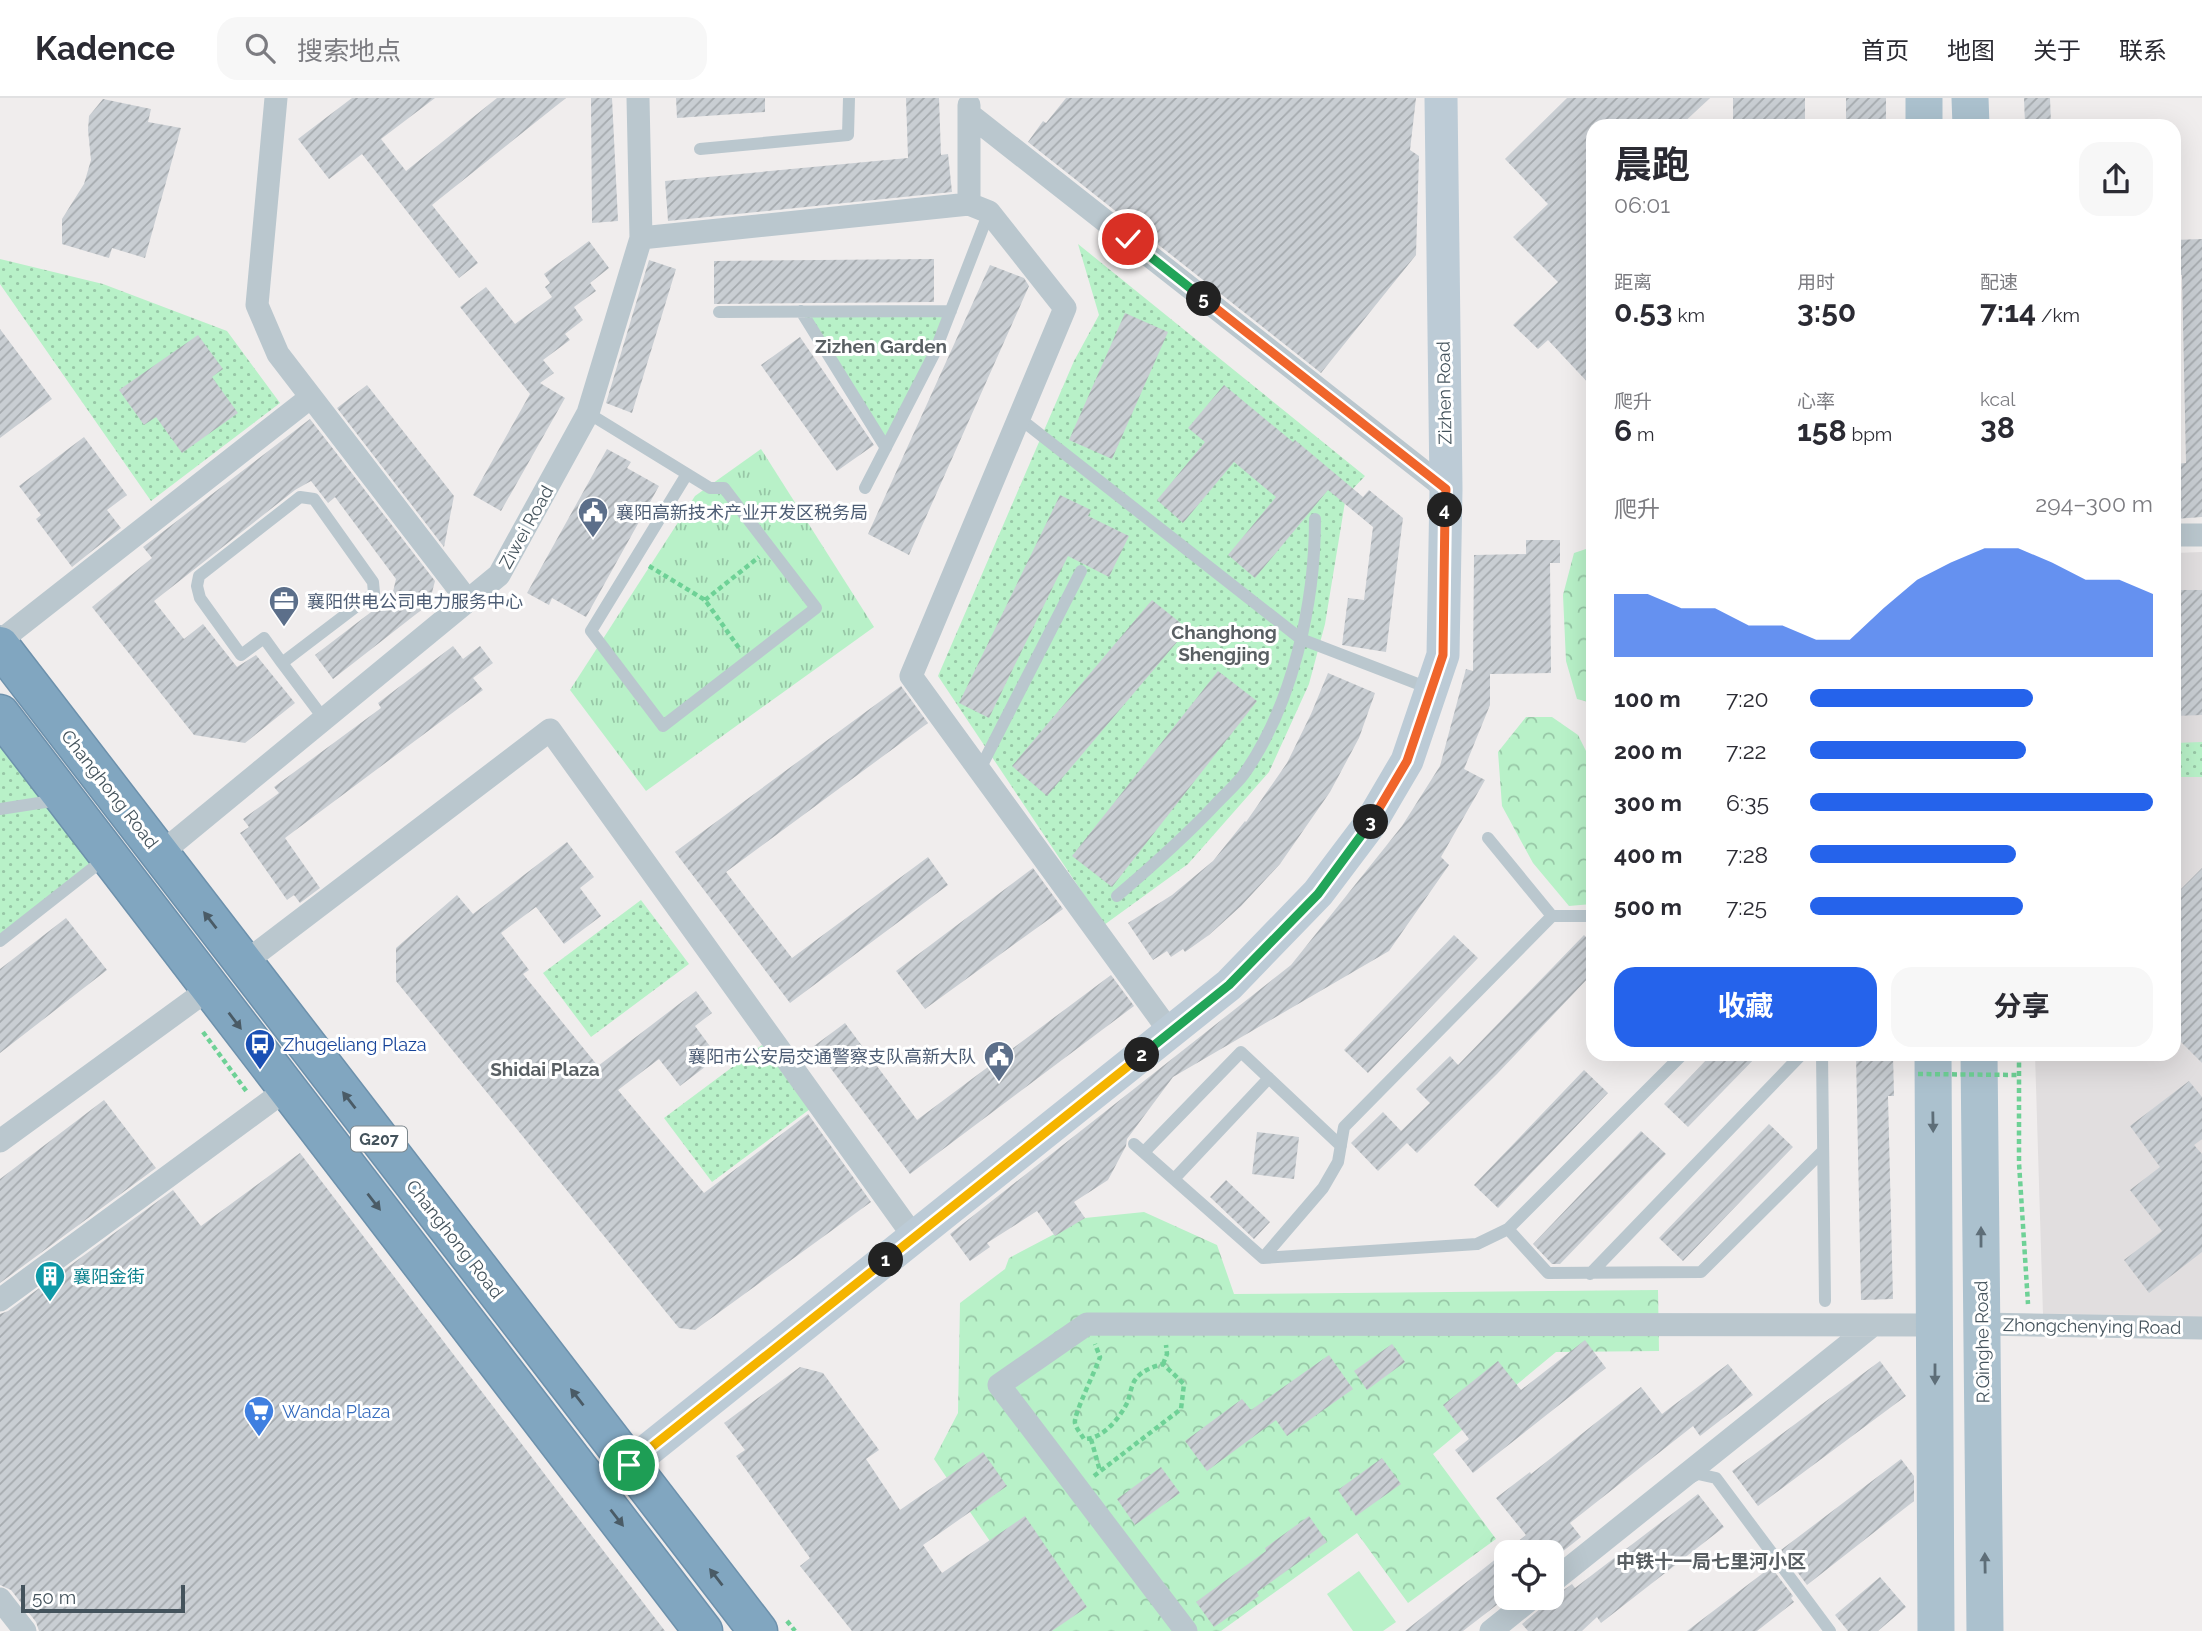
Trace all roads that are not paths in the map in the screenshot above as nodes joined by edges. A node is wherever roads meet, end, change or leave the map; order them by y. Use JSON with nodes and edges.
{"nodes":[{"id":1,"x":276,"y":98,"type":"edge"},
{"id":2,"x":638,"y":98,"type":"edge"},
{"id":3,"x":849,"y":98,"type":"edge"},
{"id":4,"x":1441,"y":98,"type":"edge"},
{"id":5,"x":1924,"y":98,"type":"edge"},
{"id":6,"x":1970,"y":98,"type":"edge"},
{"id":7,"x":969,"y":106,"type":"edge"},
{"id":8,"x":1924,"y":119,"type":"edge"},
{"id":9,"x":1971,"y":119,"type":"edge"},
{"id":10,"x":700,"y":149,"type":"dead end"},
{"id":11,"x":979,"y":208,"type":"junction"},
{"id":12,"x":641,"y":238,"type":"junction"},
{"id":13,"x":951,"y":311,"type":"junction"},
{"id":14,"x":719,"y":312,"type":"dead end"},
{"id":15,"x":800,"y":312,"type":"junction"},
{"id":16,"x":311,"y":397,"type":"junction"},
{"id":17,"x":588,"y":413,"type":"junction"},
{"id":18,"x":1027,"y":425,"type":"dead end"},
{"id":19,"x":886,"y":447,"type":"junction"},
{"id":20,"x":687,"y":474,"type":"junction"},
{"id":21,"x":865,"y":488,"type":"dead end"},
{"id":22,"x":1446,"y":489,"type":"junction"},
{"id":23,"x":1315,"y":519,"type":"dead end"},
{"id":24,"x":2181,"y":535,"type":"edge"},
{"id":25,"x":2202,"y":535,"type":"edge"},
{"id":26,"x":1081,"y":571,"type":"dead end"},
{"id":27,"x":468,"y":601,"type":"junction"},
{"id":28,"x":1301,"y":639,"type":"junction"},
{"id":29,"x":0,"y":643,"type":"edge"},
{"id":30,"x":282,"y":663,"type":"junction"},
{"id":31,"x":1431,"y":689,"type":"junction"},
{"id":32,"x":0,"y":714,"type":"edge"},
{"id":33,"x":324,"y":719,"type":"junction"},
{"id":34,"x":979,"y":771,"type":"junction"},
{"id":35,"x":65,"y":799,"type":"junction"},
{"id":36,"x":0,"y":809,"type":"edge"},
{"id":37,"x":1488,"y":838,"type":"dead end"},
{"id":38,"x":160,"y":854,"type":"junction"},
{"id":39,"x":109,"y":856,"type":"junction"},
{"id":40,"x":1116,"y":896,"type":"dead end"},
{"id":41,"x":1552,"y":916,"type":"junction"},
{"id":42,"x":1586,"y":916,"type":"edge"},
{"id":43,"x":0,"y":941,"type":"edge"},
{"id":44,"x":244,"y":963,"type":"junction"},
{"id":45,"x":210,"y":988,"type":"junction"},
{"id":46,"x":1170,"y":1032,"type":"junction"},
{"id":47,"x":1676,"y":1061,"type":"edge"},
{"id":48,"x":1795,"y":1061,"type":"edge"},
{"id":49,"x":1822,"y":1061,"type":"edge"},
{"id":50,"x":1979,"y":1061,"type":"edge"},
{"id":51,"x":1925,"y":1064,"type":"edge"},
{"id":52,"x":1269,"y":1078,"type":"junction"},
{"id":53,"x":287,"y":1089,"type":"junction"},
{"id":54,"x":0,"y":1141,"type":"edge"},
{"id":55,"x":1341,"y":1146,"type":"junction"},
{"id":56,"x":1823,"y":1152,"type":"junction"},
{"id":57,"x":1174,"y":1179,"type":"junction"},
{"id":58,"x":1508,"y":1229,"type":"junction"},
{"id":59,"x":914,"y":1237,"type":"junction"},
{"id":60,"x":1263,"y":1258,"type":"junction"},
{"id":61,"x":1590,"y":1274,"type":"junction"},
{"id":62,"x":0,"y":1300,"type":"edge"},
{"id":63,"x":1825,"y":1301,"type":"dead end"},
{"id":64,"x":1981,"y":1324,"type":"junction"},
{"id":65,"x":1873,"y":1325,"type":"junction"},
{"id":66,"x":1935,"y":1325,"type":"junction"},
{"id":67,"x":2202,"y":1328,"type":"edge"},
{"id":68,"x":629,"y":1465,"type":"junction"},
{"id":69,"x":1580,"y":1566,"type":"dead end"},
{"id":70,"x":1564,"y":1572,"type":"edge"},
{"id":71,"x":0,"y":1599,"type":"edge"},
{"id":72,"x":1517,"y":1610,"type":"edge"},
{"id":73,"x":25,"y":1631,"type":"edge"},
{"id":74,"x":703,"y":1631,"type":"edge"},
{"id":75,"x":758,"y":1631,"type":"edge"},
{"id":76,"x":1186,"y":1631,"type":"edge"},
{"id":77,"x":1491,"y":1631,"type":"edge"},
{"id":78,"x":1830,"y":1631,"type":"edge"},
{"id":79,"x":1936,"y":1631,"type":"edge"},
{"id":80,"x":1986,"y":1631,"type":"edge"}],
"edges":[{"from":1,"to":16,"type":"street"},
{"from":2,"to":12,"type":"street","name":"Ziwei Road"},
{"from":3,"to":10,"type":"lane"},
{"from":4,"to":22,"type":"street","name":"Zizhen Road"},
{"from":5,"to":8,"type":"main road"},
{"from":6,"to":9,"type":"main road"},
{"from":7,"to":11,"type":"street"},
{"from":7,"to":22,"type":"street"},
{"from":11,"to":12,"type":"street"},
{"from":11,"to":13,"type":"lane"},
{"from":11,"to":34,"type":"street"},
{"from":12,"to":17,"type":"street","name":"Ziwei Road"},
{"from":13,"to":15,"type":"lane"},
{"from":13,"to":19,"type":"lane"},
{"from":14,"to":15,"type":"lane"},
{"from":15,"to":19,"type":"lane"},
{"from":16,"to":27,"type":"street"},
{"from":16,"to":29,"type":"street"},
{"from":17,"to":20,"type":"lane"},
{"from":17,"to":27,"type":"street","name":"Ziwei Road"},
{"from":18,"to":28,"type":"lane"},
{"from":19,"to":21,"type":"lane"},
{"from":20,"to":20,"type":"lane"},
{"from":22,"to":31,"type":"street","name":"Zizhen Road"},
{"from":23,"to":28,"type":"lane"},
{"from":24,"to":25,"type":"street"},
{"from":26,"to":34,"type":"lane"},
{"from":27,"to":33,"type":"street","name":"Ziwei Road"},
{"from":28,"to":31,"type":"lane"},
{"from":28,"to":40,"type":"lane"},
{"from":29,"to":38,"type":"highway","name":"Changhong Road","number":"G207"},
{"from":30,"to":30,"type":"lane"},
{"from":30,"to":33,"type":"lane"},
{"from":31,"to":46,"type":"street","name":"Zizhen Road"},
{"from":32,"to":35,"type":"highway","number":"G207"},
{"from":33,"to":38,"type":"street","name":"Ziwei Road"},
{"from":34,"to":46,"type":"street"},
{"from":35,"to":36,"type":"lane"},
{"from":35,"to":39,"type":"highway","number":"G207"},
{"from":37,"to":41,"type":"lane"},
{"from":44,"to":38,"type":"highway","name":"Changhong Road","number":"G207","one_way":true},
{"from":39,"to":43,"type":"lane"},
{"from":39,"to":45,"type":"highway","number":"G207"},
{"from":41,"to":42,"type":"lane"},
{"from":41,"to":55,"type":"lane"},
{"from":44,"to":59,"type":"street"},
{"from":68,"to":44,"type":"highway","name":"Changhong Road","number":"G207","one_way":true},
{"from":45,"to":53,"type":"highway","number":"G207","one_way":true},
{"from":45,"to":54,"type":"street"},
{"from":46,"to":59,"type":"street","name":"Zizhen Road"},
{"from":47,"to":58,"type":"lane"},
{"from":48,"to":61,"type":"lane"},
{"from":49,"to":56,"type":"lane"},
{"from":64,"to":50,"type":"main road","name":"R.Qinghe Road","one_way":true},
{"from":51,"to":66,"type":"main road","one_way":true},
{"from":52,"to":55,"type":"lane"},
{"from":52,"to":57,"type":"lane"},
{"from":52,"to":57,"type":"lane"},
{"from":53,"to":62,"type":"street"},
{"from":53,"to":74,"type":"highway","number":"G207","one_way":true},
{"from":55,"to":60,"type":"lane"},
{"from":56,"to":61,"type":"lane"},
{"from":56,"to":63,"type":"lane"},
{"from":57,"to":60,"type":"lane"},
{"from":58,"to":60,"type":"lane"},
{"from":58,"to":61,"type":"lane"},
{"from":59,"to":68,"type":"street","name":"Zizhen Road"},
{"from":64,"to":67,"type":"street","name":"Zhongchenying Road"},
{"from":80,"to":64,"type":"main road","name":"R.Qinghe Road","one_way":true},
{"from":65,"to":66,"type":"street"},
{"from":65,"to":70,"type":"street"},
{"from":65,"to":76,"type":"street"},
{"from":66,"to":79,"type":"main road","one_way":true},
{"from":75,"to":68,"type":"highway","name":"Changhong Road","number":"G207","one_way":true},
{"from":69,"to":78,"type":"lane"},
{"from":71,"to":73,"type":"street"},
{"from":72,"to":77,"type":"street"}]}
